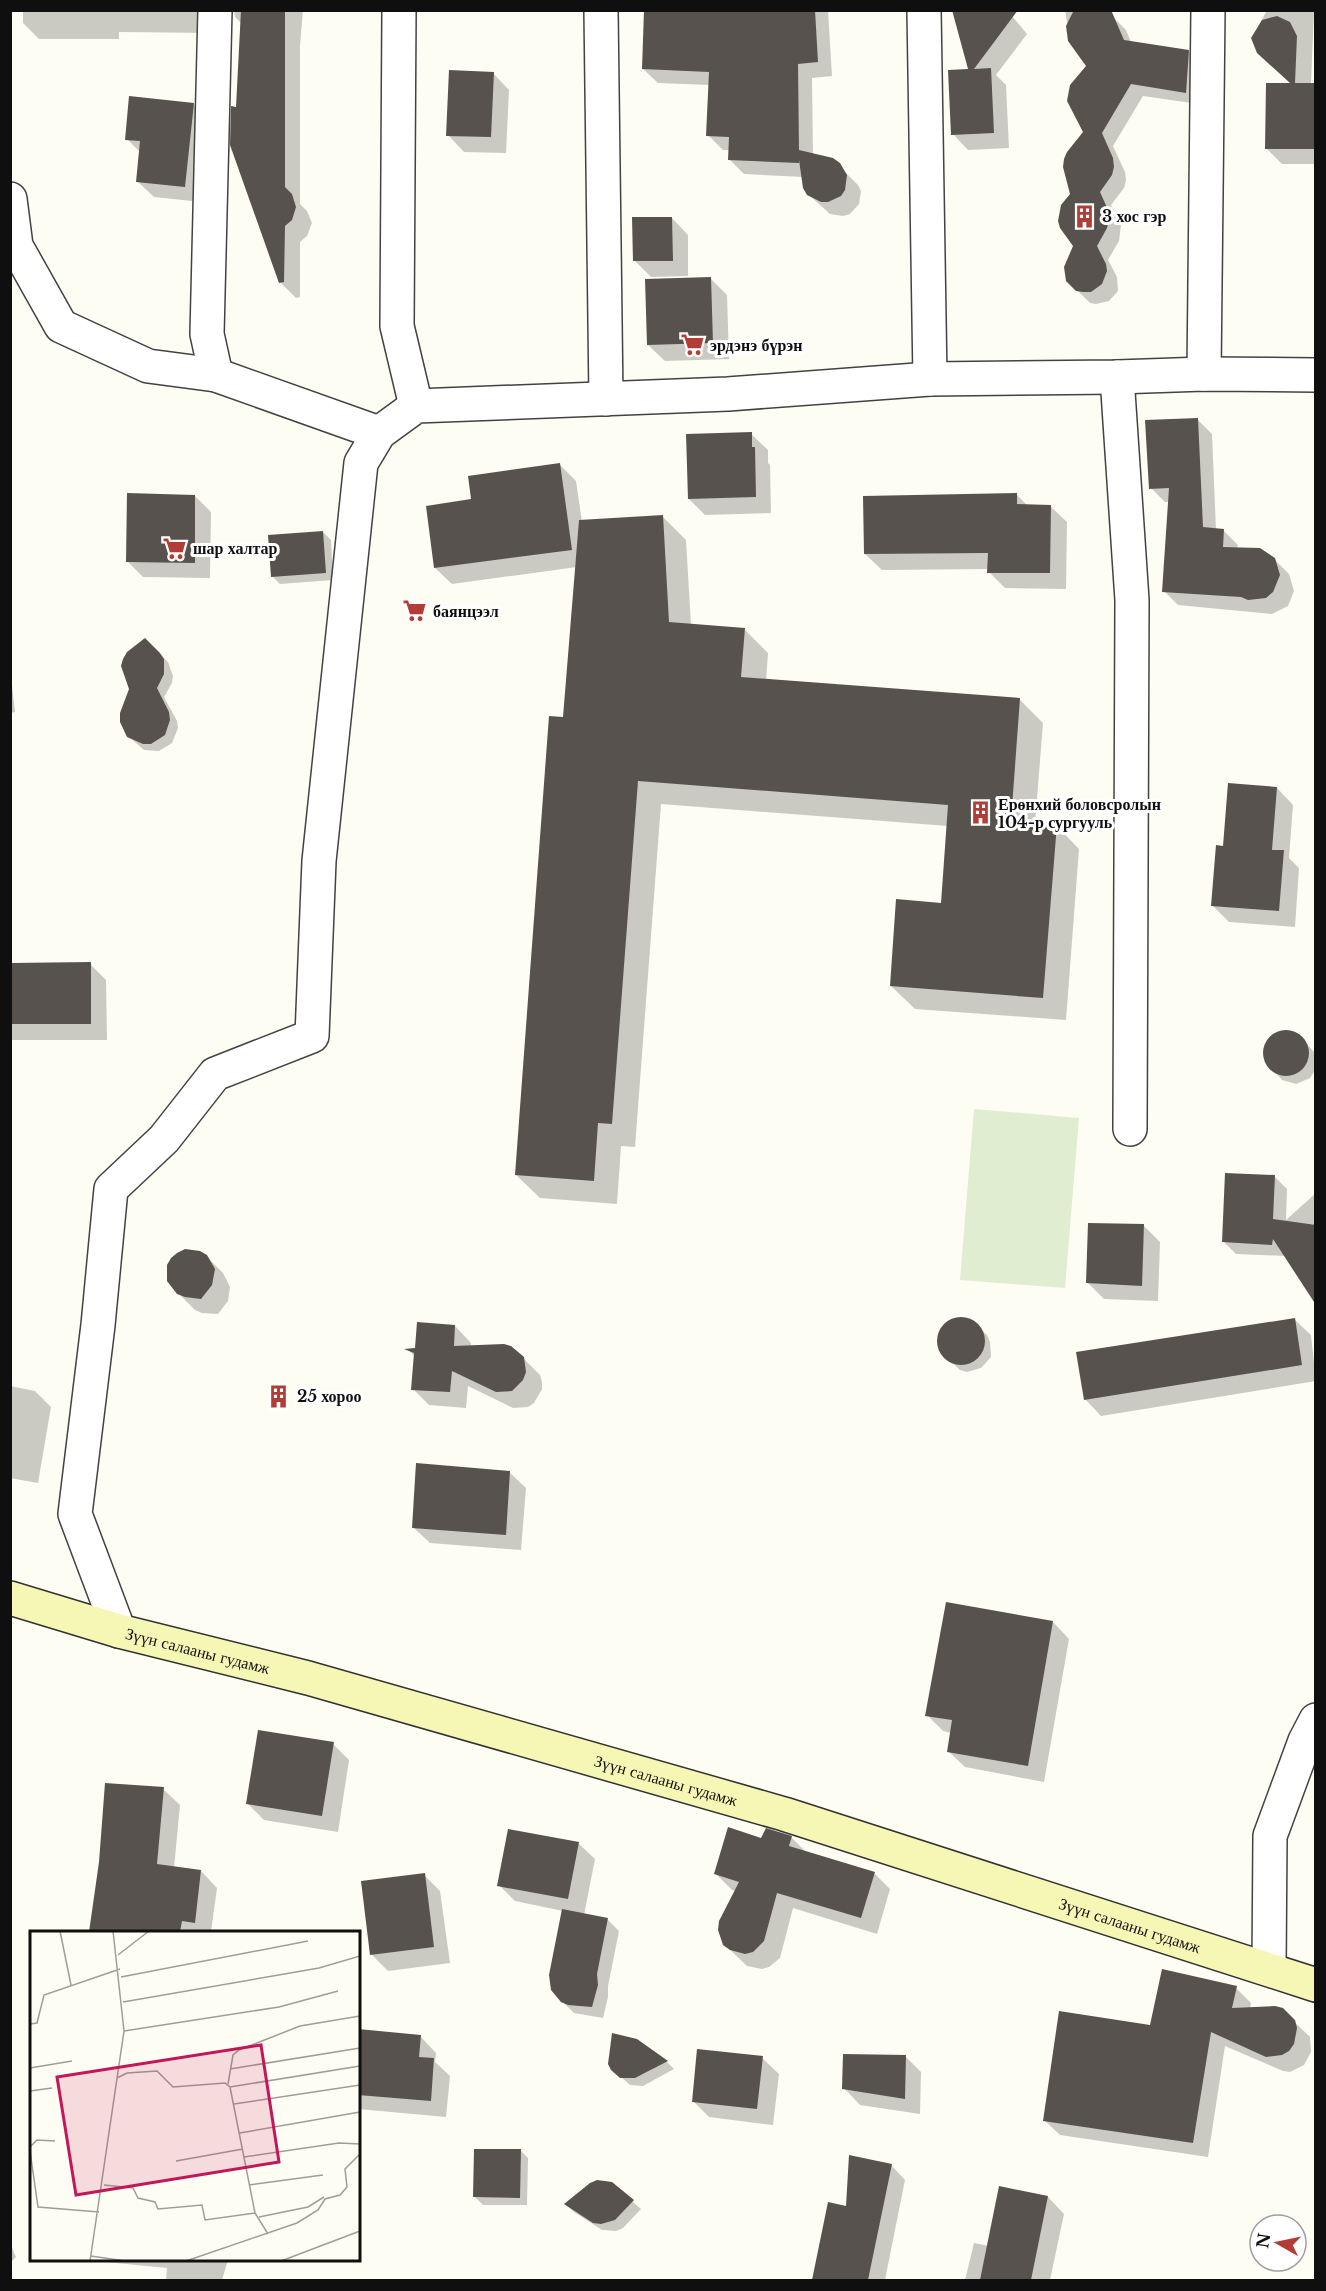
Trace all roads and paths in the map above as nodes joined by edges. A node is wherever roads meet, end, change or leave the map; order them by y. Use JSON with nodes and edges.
{"nodes":[{"id":1,"x":215,"y":10,"type":"edge"},
{"id":2,"x":399,"y":10,"type":"edge"},
{"id":3,"x":601,"y":10,"type":"edge"},
{"id":4,"x":924,"y":10,"type":"edge"},
{"id":5,"x":1208,"y":10,"type":"edge"},
{"id":6,"x":10,"y":199,"type":"edge"},
{"id":7,"x":1204,"y":374,"type":"junction"},
{"id":8,"x":216,"y":375,"type":"junction"},
{"id":9,"x":1316,"y":375,"type":"edge"},
{"id":10,"x":1117,"y":377,"type":"junction"},
{"id":11,"x":930,"y":379,"type":"junction"},
{"id":12,"x":606,"y":399,"type":"junction"},
{"id":13,"x":416,"y":406,"type":"junction"},
{"id":14,"x":379,"y":433,"type":"junction"},
{"id":15,"x":1130,"y":1130,"type":"dead end"},
{"id":16,"x":10,"y":1598,"type":"edge"},
{"id":17,"x":119,"y":1631,"type":"junction"},
{"id":18,"x":1316,"y":1720,"type":"edge"},
{"id":19,"x":1269,"y":1968,"type":"junction"},
{"id":20,"x":1316,"y":1985,"type":"edge"}],
"edges":[{"from":1,"to":8,"type":"street"},
{"from":2,"to":13,"type":"street"},
{"from":3,"to":12,"type":"street"},
{"from":4,"to":11,"type":"street"},
{"from":5,"to":7,"type":"street"},
{"from":6,"to":8,"type":"street"},
{"from":7,"to":9,"type":"street"},
{"from":7,"to":10,"type":"street"},
{"from":8,"to":14,"type":"street"},
{"from":10,"to":11,"type":"street"},
{"from":10,"to":15,"type":"street"},
{"from":11,"to":12,"type":"street"},
{"from":12,"to":13,"type":"street"},
{"from":13,"to":14,"type":"street"},
{"from":14,"to":17,"type":"street"},
{"from":16,"to":17,"type":"main road","name":"Зүүн салааны гудамж"},
{"from":17,"to":19,"type":"main road","name":"Зүүн салааны гудамж"},
{"from":18,"to":19,"type":"street"},
{"from":19,"to":20,"type":"main road","name":"Зүүн салааны гудамж"}]}
